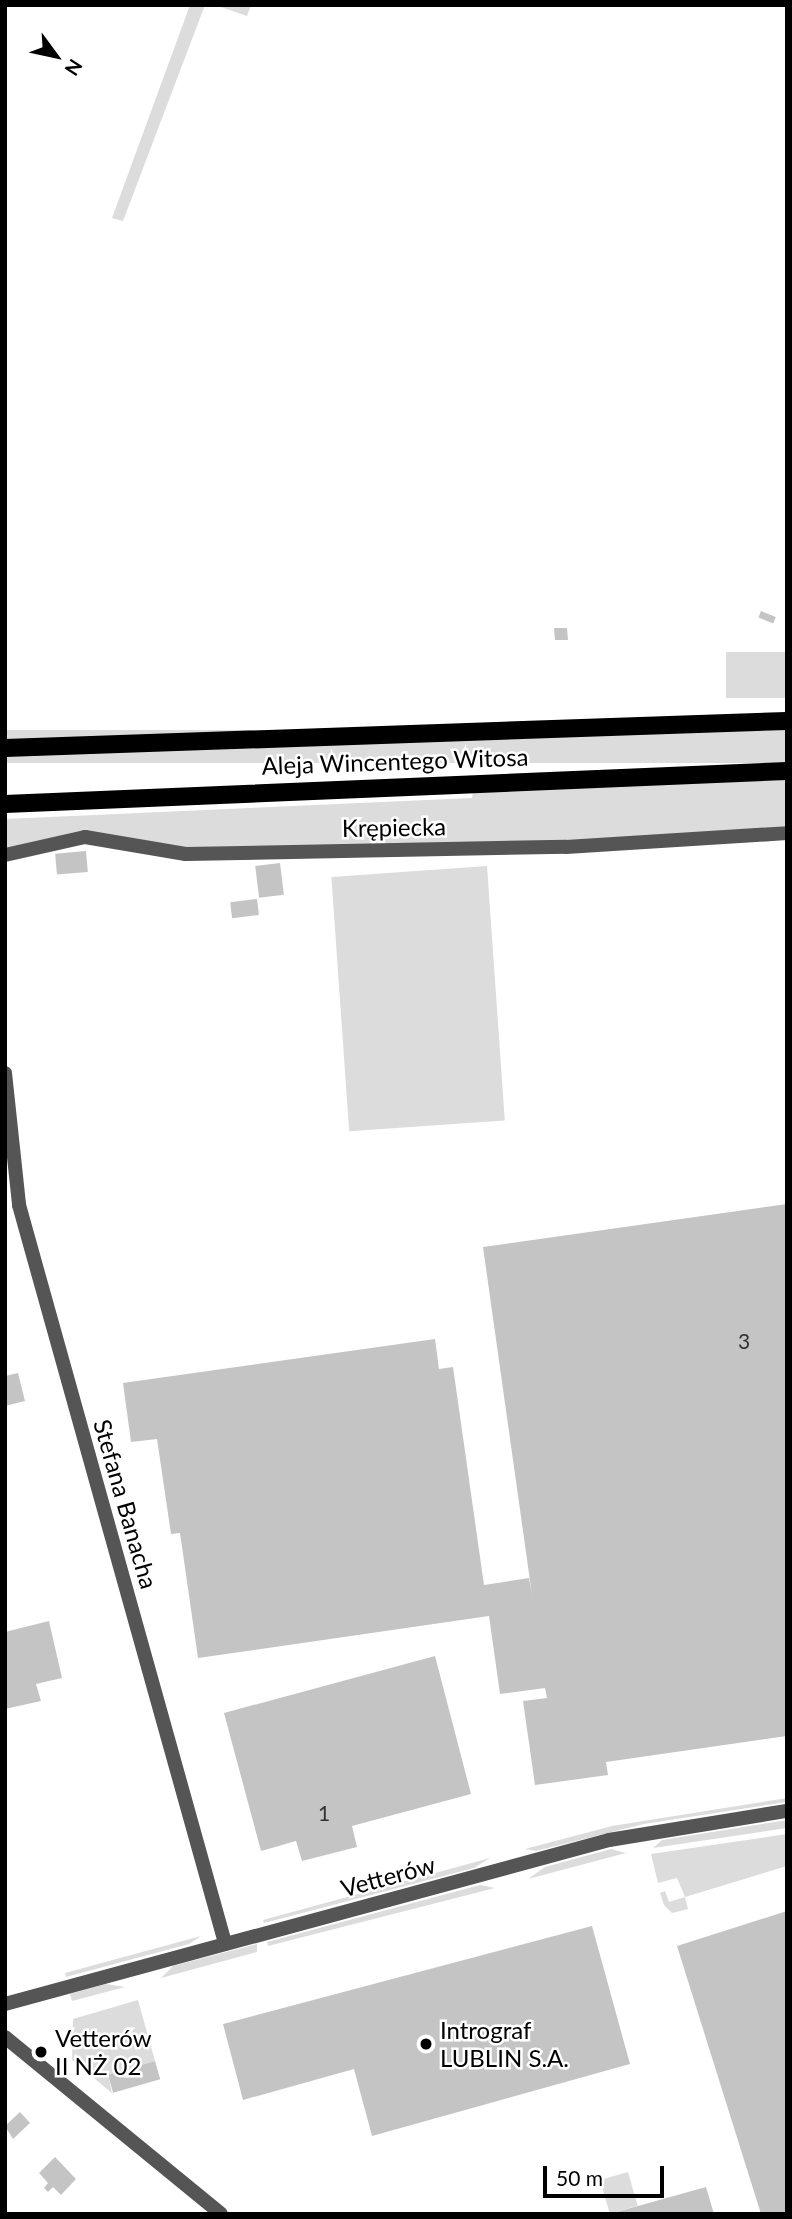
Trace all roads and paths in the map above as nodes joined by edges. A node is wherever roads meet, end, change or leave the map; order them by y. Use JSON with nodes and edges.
{"nodes":[{"id":1,"x":787,"y":721,"type":"edge"},
{"id":2,"x":5,"y":748,"type":"edge"},
{"id":3,"x":787,"y":771,"type":"edge"},
{"id":4,"x":5,"y":804,"type":"edge"},
{"id":5,"x":787,"y":832,"type":"edge"},
{"id":6,"x":5,"y":855,"type":"edge"},
{"id":7,"x":5,"y":1073,"type":"edge"},
{"id":8,"x":787,"y":1811,"type":"edge"},
{"id":9,"x":225,"y":1943,"type":"junction"},
{"id":10,"x":5,"y":2004,"type":"edge"},
{"id":11,"x":5,"y":2036,"type":"edge"},
{"id":12,"x":221,"y":2214,"type":"edge"}],
"edges":[{"from":1,"to":2,"type":"main road","name":"Aleja Wincentego Witosa"},
{"from":3,"to":4,"type":"main road","name":"Aleja Wincentego Witosa"},
{"from":5,"to":6,"type":"street","name":"Krępiecka"},
{"from":7,"to":9,"type":"street","name":"Stefana Banacha"},
{"from":8,"to":9,"type":"street","name":"Vetterów"},
{"from":9,"to":10,"type":"street","name":"Vetterów"},
{"from":11,"to":12,"type":"street"}]}
